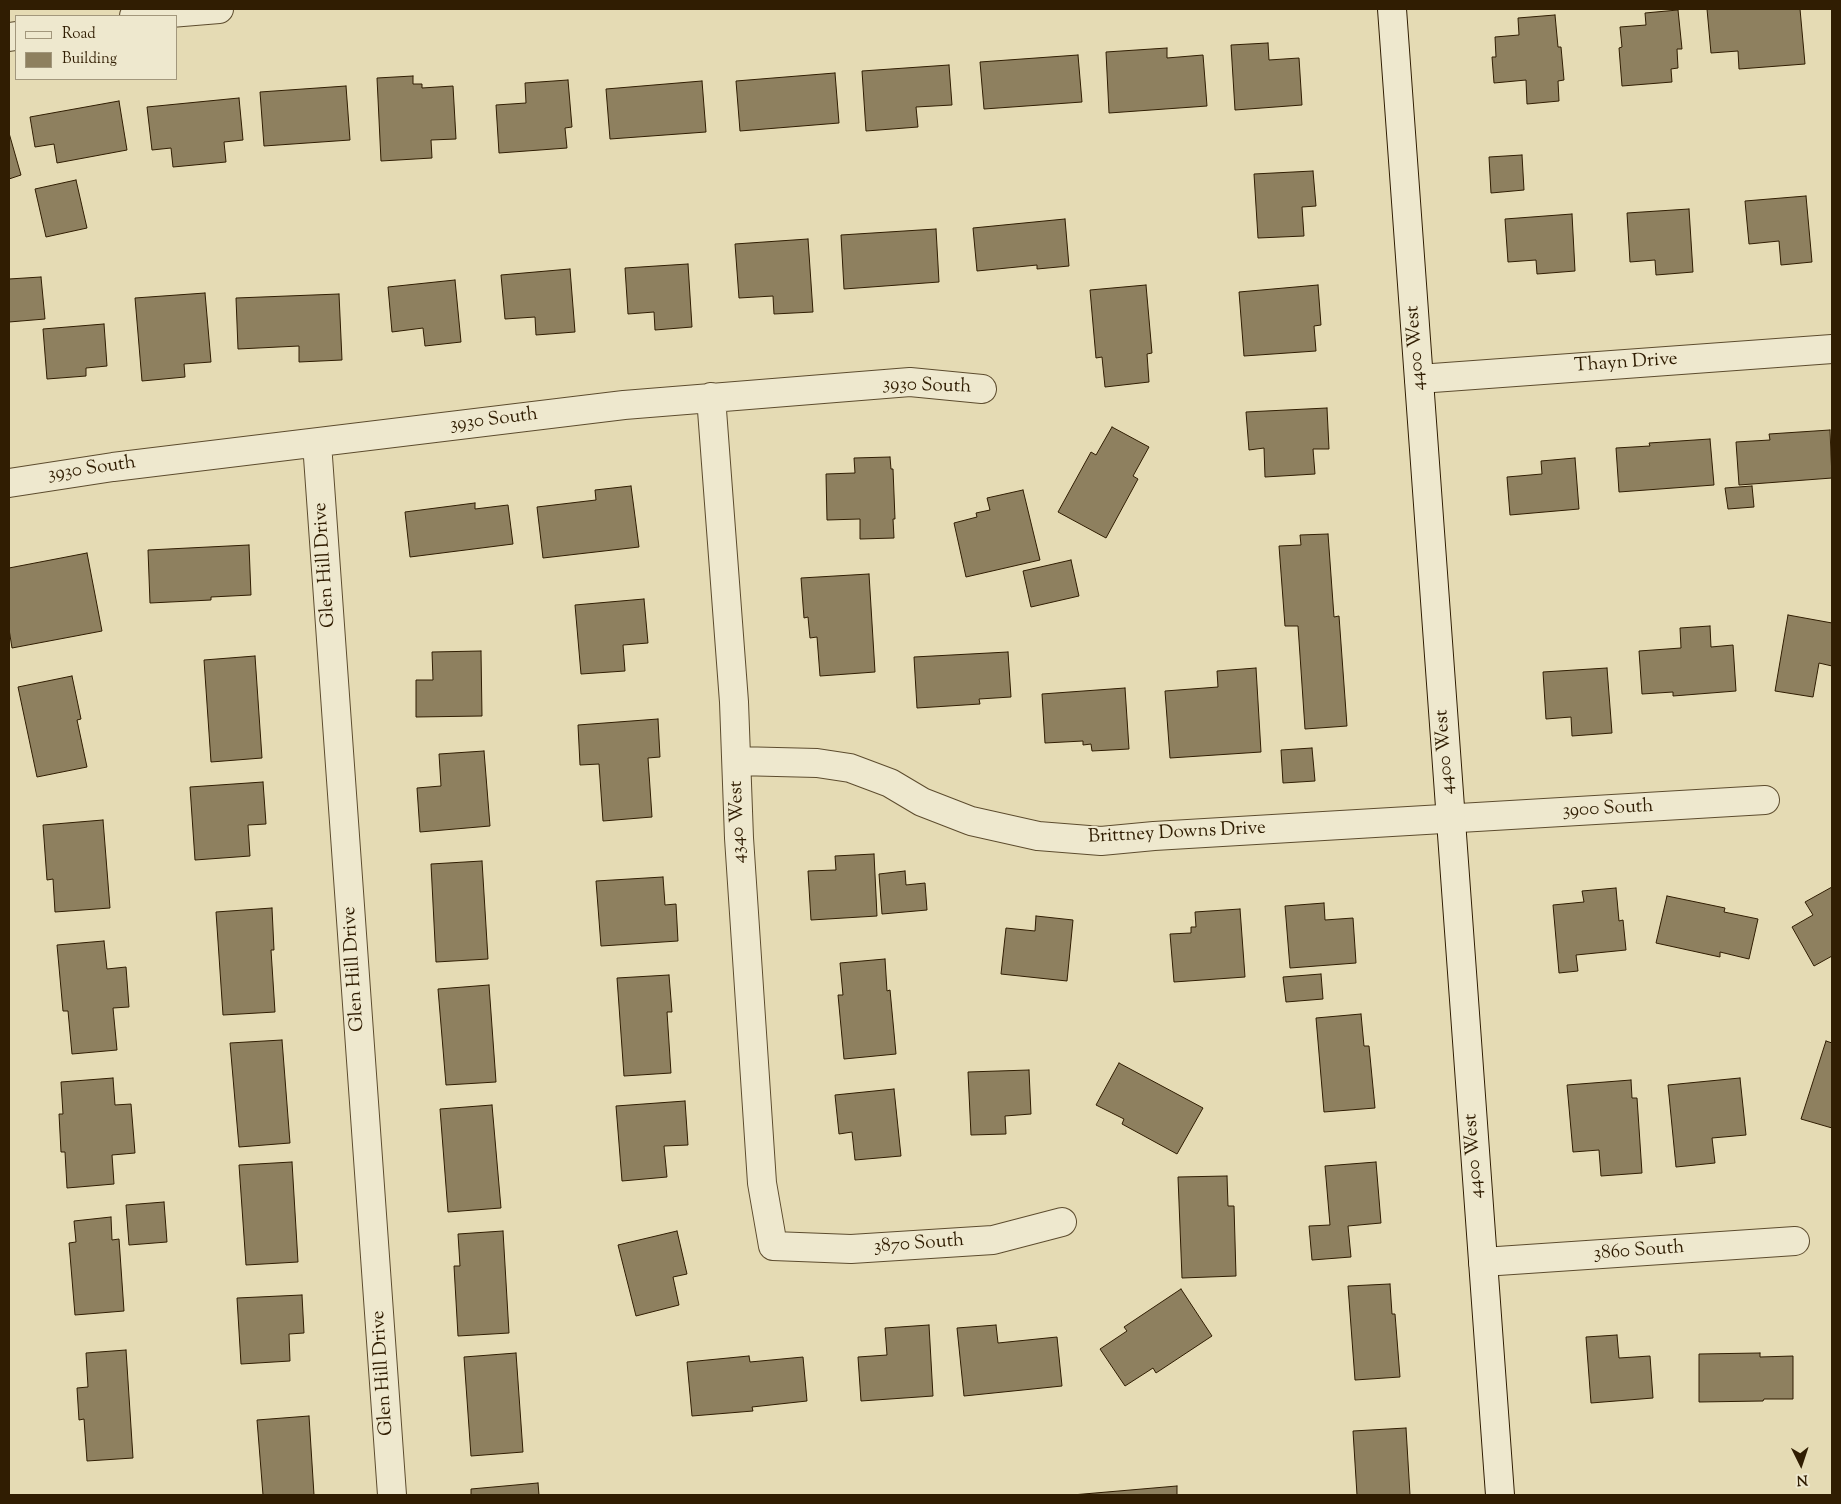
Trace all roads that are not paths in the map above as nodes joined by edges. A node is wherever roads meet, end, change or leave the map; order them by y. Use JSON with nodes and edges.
{"nodes":[{"id":1,"x":219,"y":9,"type":"edge"},
{"id":2,"x":1392,"y":9,"type":"edge"},
{"id":3,"x":146,"y":15,"type":"edge"},
{"id":4,"x":1832,"y":349,"type":"edge"},
{"id":5,"x":1419,"y":379,"type":"junction"},
{"id":6,"x":982,"y":390,"type":"dead end"},
{"id":7,"x":711,"y":397,"type":"junction"},
{"id":8,"x":317,"y":443,"type":"junction"},
{"id":9,"x":9,"y":483,"type":"edge"},
{"id":10,"x":737,"y":761,"type":"junction"},
{"id":11,"x":1765,"y":800,"type":"dead end"},
{"id":12,"x":1451,"y":819,"type":"junction"},
{"id":13,"x":1062,"y":1222,"type":"dead end"},
{"id":14,"x":1795,"y":1241,"type":"dead end"},
{"id":15,"x":773,"y":1246,"type":"joint"},
{"id":16,"x":1483,"y":1262,"type":"junction"},
{"id":17,"x":392,"y":1495,"type":"edge"},
{"id":18,"x":1500,"y":1495,"type":"edge"}],
"edges":[{"from":1,"to":3,"type":"street"},
{"from":2,"to":5,"type":"street","name":"4400 West"},
{"from":4,"to":5,"type":"street","name":"Thayn Drive"},
{"from":5,"to":12,"type":"street","name":"4400 West"},
{"from":6,"to":7,"type":"street","name":"3930 South"},
{"from":7,"to":8,"type":"street","name":"3930 South"},
{"from":7,"to":10,"type":"street","name":"4340 West"},
{"from":8,"to":9,"type":"street","name":"3930 South"},
{"from":8,"to":17,"type":"street","name":"Glen Hill Drive"},
{"from":10,"to":12,"type":"street","name":"Brittney Downs Drive"},
{"from":10,"to":15,"type":"street","name":"4340 West"},
{"from":11,"to":12,"type":"street","name":"3900 South"},
{"from":12,"to":16,"type":"street","name":"4400 West"},
{"from":13,"to":15,"type":"street","name":"3870 South"},
{"from":14,"to":16,"type":"street","name":"3860 South"},
{"from":16,"to":18,"type":"street","name":"4400 West"}]}
